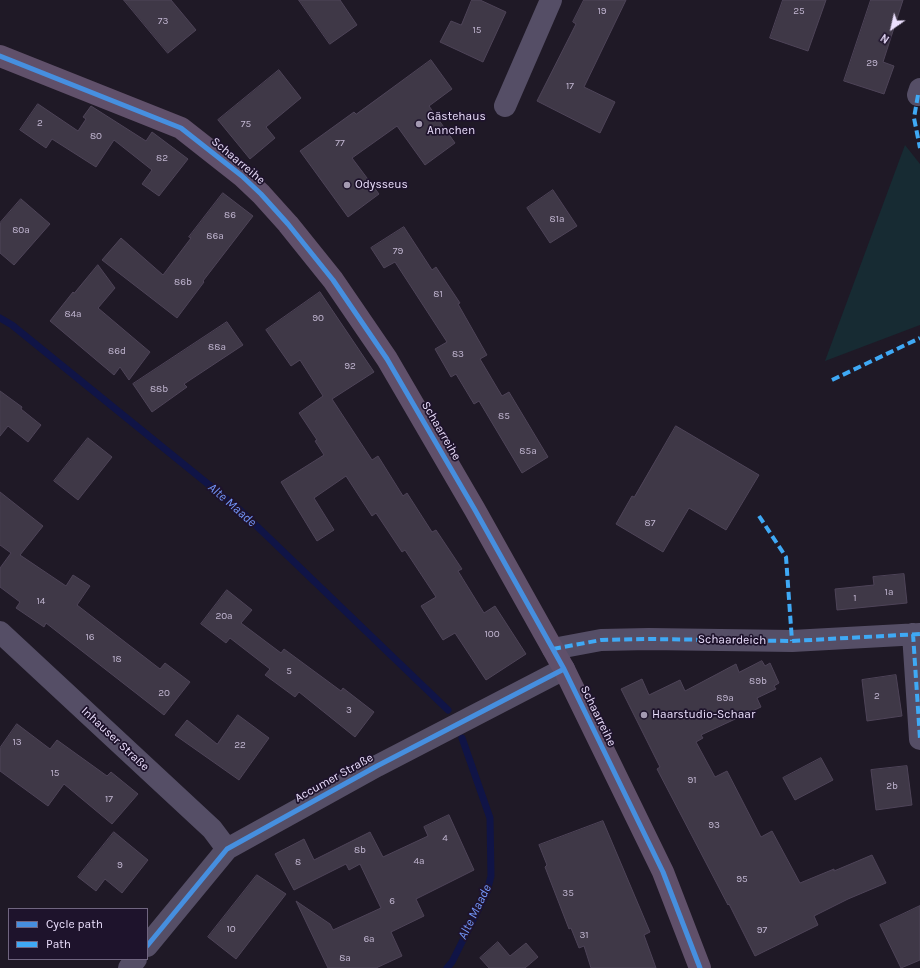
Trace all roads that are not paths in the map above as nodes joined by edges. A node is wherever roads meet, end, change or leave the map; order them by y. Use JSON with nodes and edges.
{"nodes":[{"id":1,"x":551,"y":0,"type":"edge"},
{"id":2,"x":0,"y":56,"type":"edge"},
{"id":3,"x":505,"y":106,"type":"dead end"},
{"id":4,"x":0,"y":632,"type":"edge"},
{"id":5,"x":916,"y":634,"type":"edge"},
{"id":6,"x":553,"y":649,"type":"junction"},
{"id":7,"x":564,"y":669,"type":"junction"},
{"id":8,"x":920,"y":739,"type":"edge"},
{"id":9,"x":227,"y":849,"type":"junction"},
{"id":10,"x":148,"y":945,"type":"edge"},
{"id":11,"x":135,"y":960,"type":"edge"},
{"id":12,"x":129,"y":968,"type":"edge"},
{"id":13,"x":700,"y":968,"type":"edge"}],
"edges":[{"from":1,"to":3,"type":"street"},
{"from":2,"to":6,"type":"main road","name":"Schaarreihe"},
{"from":4,"to":9,"type":"street","name":"Inhauser Straße"},
{"from":5,"to":6,"type":"street","name":"Schaardeich"},
{"from":5,"to":8,"type":"street","name":"Schaardeich"},
{"from":6,"to":7,"type":"main road","name":"Schaarreihe"},
{"from":7,"to":9,"type":"street","name":"Accumer Straße"},
{"from":7,"to":13,"type":"main road","name":"Schaarreihe"},
{"from":9,"to":10,"type":"street","name":"Accumer Straße"},
{"from":11,"to":12,"type":"street"}]}
